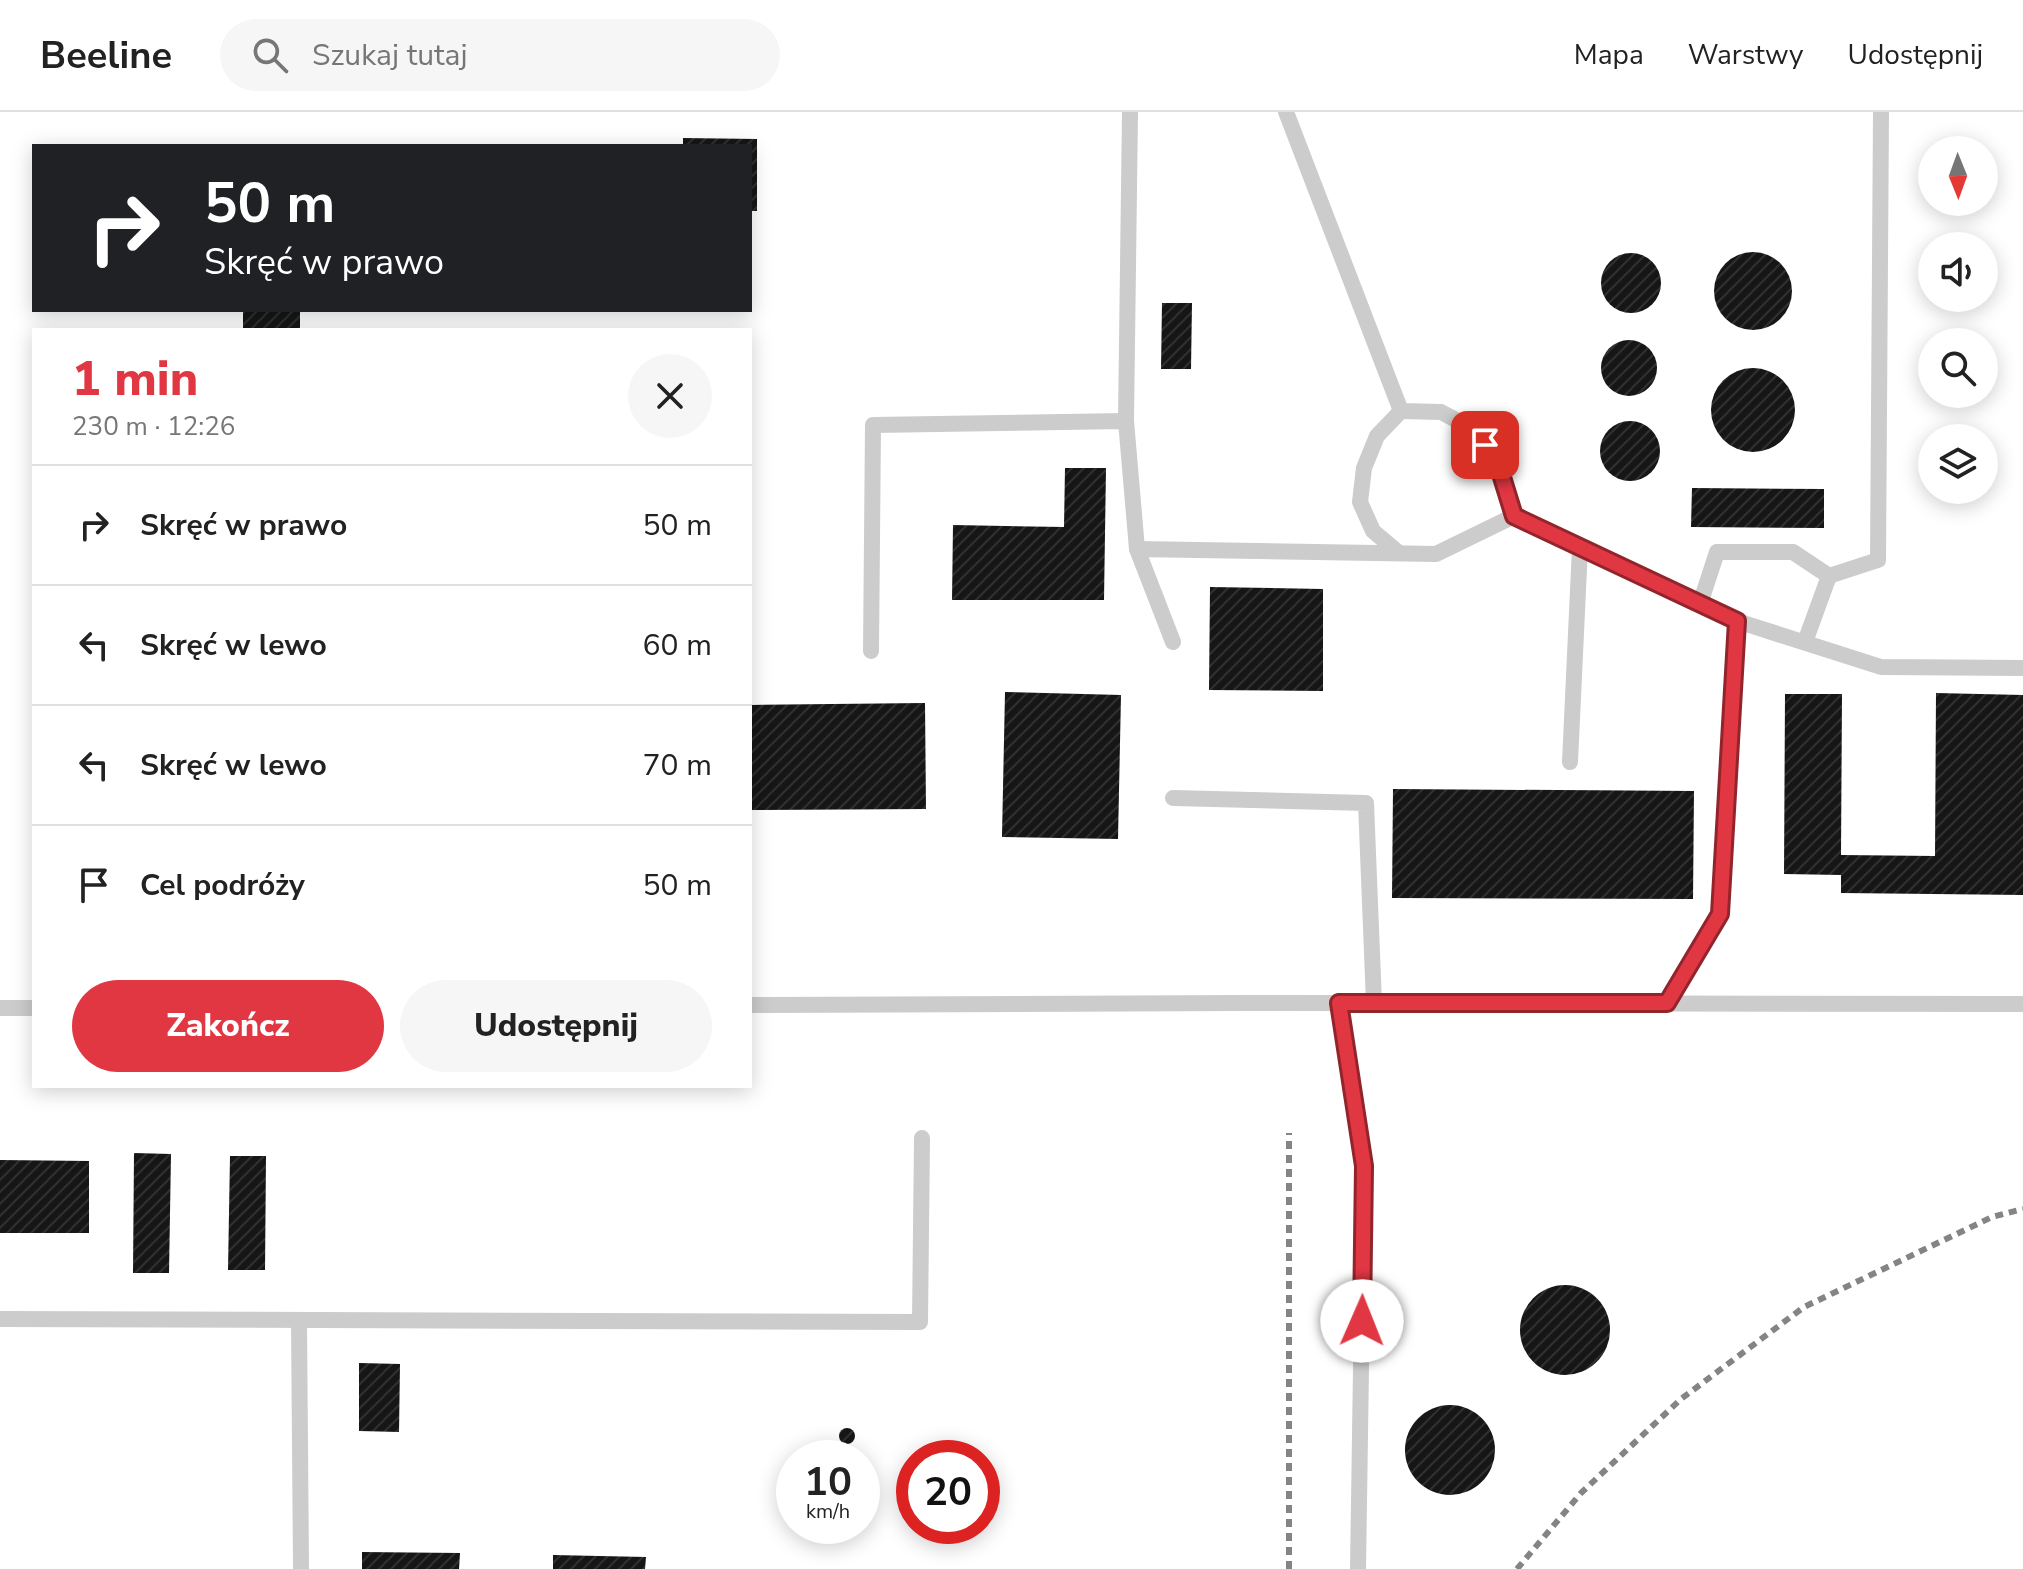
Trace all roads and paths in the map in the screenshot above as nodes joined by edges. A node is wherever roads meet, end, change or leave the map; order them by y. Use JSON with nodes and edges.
{"nodes":[{"id":1,"x":1130,"y":112,"type":"edge"},
{"id":2,"x":1286,"y":112,"type":"edge"},
{"id":3,"x":1881,"y":112,"type":"edge"},
{"id":4,"x":1401,"y":411,"type":"junction"},
{"id":5,"x":1126,"y":421,"type":"junction"},
{"id":6,"x":1514,"y":516,"type":"junction"},
{"id":7,"x":1580,"y":547,"type":"junction"},
{"id":8,"x":1137,"y":549,"type":"junction"},
{"id":9,"x":1399,"y":553,"type":"junction"},
{"id":10,"x":1829,"y":576,"type":"junction"},
{"id":11,"x":1700,"y":604,"type":"junction"},
{"id":12,"x":1737,"y":621,"type":"junction"},
{"id":13,"x":1173,"y":642,"type":"dead end"},
{"id":14,"x":1805,"y":642,"type":"junction"},
{"id":15,"x":871,"y":651,"type":"dead end"},
{"id":16,"x":2023,"y":668,"type":"edge"},
{"id":17,"x":1570,"y":762,"type":"dead end"},
{"id":18,"x":1173,"y":798,"type":"dead end"},
{"id":19,"x":1339,"y":1003,"type":"junction"},
{"id":20,"x":1374,"y":1003,"type":"junction"},
{"id":21,"x":1667,"y":1003,"type":"junction"},
{"id":22,"x":2023,"y":1004,"type":"edge"},
{"id":23,"x":752,"y":1005,"type":"edge"},
{"id":24,"x":0,"y":1008,"type":"edge"},
{"id":25,"x":32,"y":1008,"type":"edge"},
{"id":26,"x":922,"y":1138,"type":"dead end"},
{"id":27,"x":0,"y":1319,"type":"edge"},
{"id":28,"x":299,"y":1321,"type":"junction"},
{"id":29,"x":301,"y":1569,"type":"edge"},
{"id":30,"x":1358,"y":1569,"type":"edge"}],
"edges":[{"from":1,"to":5,"type":"lane"},
{"from":2,"to":4,"type":"lane"},
{"from":3,"to":10,"type":"lane"},
{"from":4,"to":6,"type":"lane"},
{"from":4,"to":9,"type":"lane"},
{"from":5,"to":8,"type":"lane"},
{"from":5,"to":15,"type":"lane"},
{"from":6,"to":7,"type":"lane"},
{"from":6,"to":9,"type":"lane"},
{"from":7,"to":11,"type":"lane"},
{"from":7,"to":17,"type":"lane"},
{"from":8,"to":9,"type":"lane"},
{"from":8,"to":13,"type":"lane"},
{"from":10,"to":11,"type":"lane"},
{"from":10,"to":14,"type":"lane"},
{"from":11,"to":12,"type":"lane"},
{"from":12,"to":14,"type":"lane"},
{"from":12,"to":21,"type":"lane"},
{"from":14,"to":16,"type":"lane"},
{"from":18,"to":20,"type":"lane"},
{"from":19,"to":20,"type":"lane"},
{"from":19,"to":23,"type":"lane"},
{"from":19,"to":30,"type":"lane"},
{"from":20,"to":21,"type":"lane"},
{"from":21,"to":22,"type":"lane"},
{"from":24,"to":25,"type":"lane"},
{"from":26,"to":28,"type":"lane"},
{"from":27,"to":28,"type":"lane"},
{"from":28,"to":29,"type":"lane"}]}
